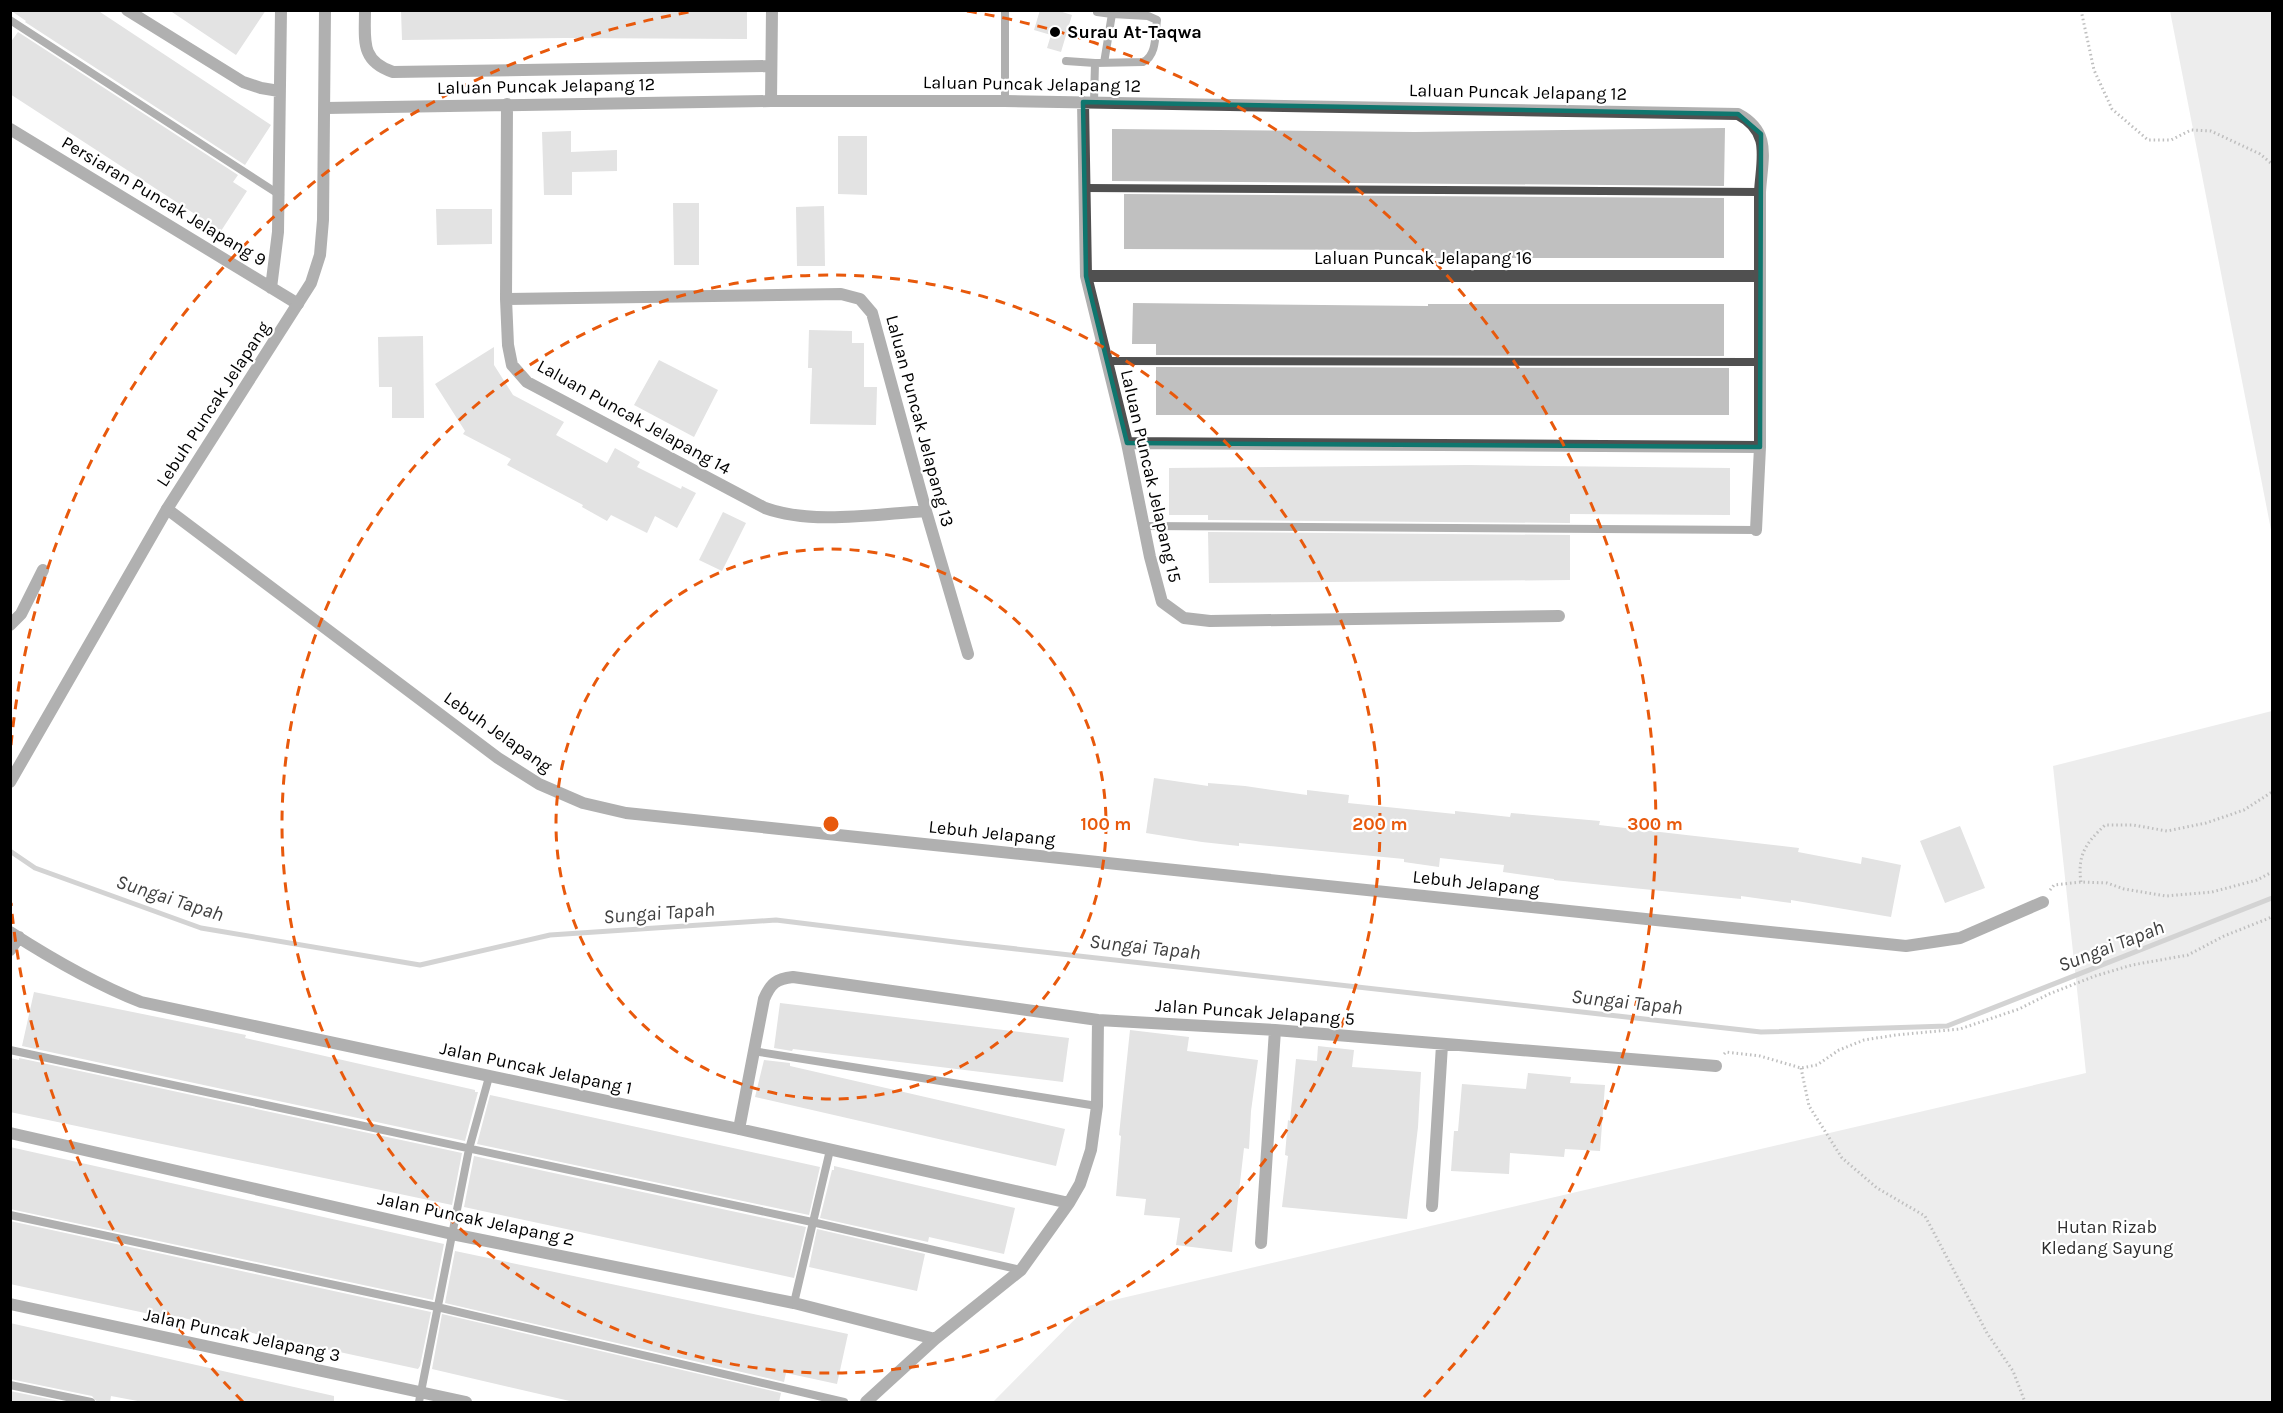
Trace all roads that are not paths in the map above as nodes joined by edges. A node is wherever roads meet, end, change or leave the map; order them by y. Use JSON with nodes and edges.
{"nodes":[{"id":1,"x":127,"y":10,"type":"edge"},
{"id":2,"x":281,"y":10,"type":"edge"},
{"id":3,"x":325,"y":10,"type":"edge"},
{"id":4,"x":365,"y":10,"type":"edge"},
{"id":5,"x":772,"y":10,"type":"edge"},
{"id":6,"x":1005,"y":10,"type":"edge"},
{"id":7,"x":1097,"y":12,"type":"dead end"},
{"id":8,"x":1112,"y":14,"type":"junction"},
{"id":9,"x":10,"y":20,"type":"edge"},
{"id":10,"x":1066,"y":62,"type":"dead end"},
{"id":11,"x":1095,"y":63,"type":"junction"},
{"id":12,"x":1104,"y":63,"type":"junction"},
{"id":13,"x":771,"y":66,"type":"junction"},
{"id":14,"x":279,"y":91,"type":"junction"},
{"id":15,"x":771,"y":101,"type":"junction"},
{"id":16,"x":1005,"y":101,"type":"junction"},
{"id":17,"x":1088,"y":102,"type":"junction"},
{"id":18,"x":507,"y":104,"type":"junction"},
{"id":19,"x":326,"y":108,"type":"junction"},
{"id":20,"x":10,"y":129,"type":"edge"},
{"id":21,"x":1084,"y":188,"type":"junction"},
{"id":22,"x":1760,"y":192,"type":"junction"},
{"id":23,"x":280,"y":195,"type":"junction"},
{"id":24,"x":1086,"y":276,"type":"junction"},
{"id":25,"x":1760,"y":276,"type":"junction"},
{"id":26,"x":271,"y":288,"type":"junction"},
{"id":27,"x":506,"y":299,"type":"junction"},
{"id":28,"x":298,"y":304,"type":"junction"},
{"id":29,"x":1106,"y":361,"type":"junction"},
{"id":30,"x":1761,"y":362,"type":"junction"},
{"id":31,"x":1127,"y":443,"type":"junction"},
{"id":32,"x":1760,"y":447,"type":"junction"},
{"id":33,"x":167,"y":509,"type":"junction"},
{"id":34,"x":926,"y":511,"type":"junction"},
{"id":35,"x":1144,"y":526,"type":"junction"},
{"id":36,"x":1756,"y":530,"type":"joint"},
{"id":37,"x":43,"y":570,"type":"dead end"},
{"id":38,"x":1559,"y":616,"type":"dead end"},
{"id":39,"x":10,"y":625,"type":"edge"},
{"id":40,"x":968,"y":654,"type":"dead end"},
{"id":41,"x":10,"y":782,"type":"edge"},
{"id":42,"x":2043,"y":902,"type":"road end"},
{"id":43,"x":15,"y":934,"type":"edge"},
{"id":44,"x":10,"y":950,"type":"edge"},
{"id":45,"x":1098,"y":1020,"type":"junction"},
{"id":46,"x":1275,"y":1030,"type":"junction"},
{"id":47,"x":1442,"y":1045,"type":"junction"},
{"id":48,"x":10,"y":1050,"type":"edge"},
{"id":49,"x":753,"y":1051,"type":"junction"},
{"id":50,"x":1716,"y":1066,"type":"road end"},
{"id":51,"x":489,"y":1077,"type":"junction"},
{"id":52,"x":1096,"y":1106,"type":"junction"},
{"id":53,"x":739,"y":1129,"type":"junction"},
{"id":54,"x":10,"y":1132,"type":"edge"},
{"id":55,"x":469,"y":1149,"type":"junction"},
{"id":56,"x":830,"y":1150,"type":"junction"},
{"id":57,"x":1068,"y":1203,"type":"junction"},
{"id":58,"x":1432,"y":1206,"type":"dead end"},
{"id":59,"x":10,"y":1215,"type":"edge"},
{"id":60,"x":812,"y":1222,"type":"junction"},
{"id":61,"x":452,"y":1233,"type":"junction"},
{"id":62,"x":1261,"y":1243,"type":"dead end"},
{"id":63,"x":1021,"y":1270,"type":"junction"},
{"id":64,"x":794,"y":1303,"type":"junction"},
{"id":65,"x":10,"y":1304,"type":"edge"},
{"id":66,"x":437,"y":1307,"type":"junction"},
{"id":67,"x":935,"y":1339,"type":"junction"},
{"id":68,"x":10,"y":1385,"type":"edge"},
{"id":69,"x":420,"y":1397,"type":"edge"},
{"id":70,"x":91,"y":1402,"type":"edge"},
{"id":71,"x":466,"y":1402,"type":"edge"},
{"id":72,"x":844,"y":1402,"type":"edge"},
{"id":73,"x":866,"y":1402,"type":"edge"}],
"edges":[{"from":1,"to":14,"type":"street"},
{"from":2,"to":14,"type":"street"},
{"from":3,"to":19,"type":"street","name":"Lebuh Puncak Jelapang"},
{"from":4,"to":13,"type":"street","name":"Laluan Puncak Jelapang 12"},
{"from":5,"to":13,"type":"street"},
{"from":6,"to":16,"type":"lane"},
{"from":7,"to":8,"type":"lane"},
{"from":8,"to":12,"type":"lane"},
{"from":8,"to":12,"type":"lane"},
{"from":9,"to":23,"type":"lane"},
{"from":10,"to":11,"type":"lane"},
{"from":11,"to":12,"type":"lane"},
{"from":11,"to":17,"type":"lane"},
{"from":13,"to":15,"type":"street"},
{"from":14,"to":23,"type":"street"},
{"from":15,"to":16,"type":"street","name":"Laluan Puncak Jelapang 12"},
{"from":15,"to":18,"type":"street","name":"Laluan Puncak Jelapang 12"},
{"from":16,"to":17,"type":"street","name":"Laluan Puncak Jelapang 12"},
{"from":17,"to":21,"type":"street","name":"Laluan Puncak Jelapang 15"},
{"from":17,"to":22,"type":"street","name":"Laluan Puncak Jelapang 12"},
{"from":18,"to":19,"type":"street","name":"Laluan Puncak Jelapang 12"},
{"from":18,"to":27,"type":"street","name":"Laluan Puncak Jelapang 14"},
{"from":19,"to":28,"type":"street","name":"Lebuh Puncak Jelapang"},
{"from":20,"to":26,"type":"street","name":"Persiaran Puncak Jelapang 9"},
{"from":21,"to":22,"type":"lane"},
{"from":21,"to":24,"type":"street","name":"Laluan Puncak Jelapang 15"},
{"from":22,"to":25,"type":"street"},
{"from":23,"to":26,"type":"street"},
{"from":24,"to":25,"type":"street","name":"Laluan Puncak Jelapang 16"},
{"from":24,"to":29,"type":"street","name":"Laluan Puncak Jelapang 15"},
{"from":25,"to":30,"type":"street"},
{"from":26,"to":28,"type":"street","name":"Persiaran Puncak Jelapang 9"},
{"from":27,"to":34,"type":"street","name":"Laluan Puncak Jelapang 14"},
{"from":27,"to":34,"type":"street","name":"Laluan Puncak Jelapang 13"},
{"from":28,"to":33,"type":"street","name":"Lebuh Puncak Jelapang"},
{"from":29,"to":30,"type":"lane"},
{"from":29,"to":31,"type":"street","name":"Laluan Puncak Jelapang 15"},
{"from":30,"to":32,"type":"street"},
{"from":31,"to":32,"type":"street"},
{"from":31,"to":35,"type":"street","name":"Laluan Puncak Jelapang 15"},
{"from":32,"to":36,"type":"street"},
{"from":33,"to":41,"type":"street","name":"Lebuh Puncak Jelapang"},
{"from":33,"to":42,"type":"street","name":"Lebuh Jelapang"},
{"from":34,"to":40,"type":"street","name":"Laluan Puncak Jelapang 13"},
{"from":35,"to":36,"type":"lane"},
{"from":35,"to":38,"type":"street","name":"Laluan Puncak Jelapang 15"},
{"from":37,"to":39,"type":"street"},
{"from":43,"to":44,"type":"street"},
{"from":43,"to":51,"type":"street","name":"Jalan Puncak Jelapang 1"},
{"from":45,"to":46,"type":"street","name":"Jalan Puncak Jelapang 5"},
{"from":45,"to":49,"type":"street","name":"Jalan Puncak Jelapang 5"},
{"from":45,"to":52,"type":"street"},
{"from":46,"to":47,"type":"street","name":"Jalan Puncak Jelapang 5"},
{"from":46,"to":62,"type":"street"},
{"from":47,"to":50,"type":"street","name":"Jalan Puncak Jelapang 5"},
{"from":47,"to":58,"type":"street"},
{"from":48,"to":55,"type":"lane"},
{"from":49,"to":52,"type":"lane"},
{"from":49,"to":53,"type":"street"},
{"from":51,"to":53,"type":"street","name":"Jalan Puncak Jelapang 1"},
{"from":51,"to":55,"type":"lane"},
{"from":52,"to":57,"type":"street"},
{"from":53,"to":56,"type":"street","name":"Jalan Puncak Jelapang 1"},
{"from":54,"to":61,"type":"street","name":"Jalan Puncak Jelapang 2"},
{"from":55,"to":60,"type":"lane"},
{"from":55,"to":61,"type":"lane"},
{"from":56,"to":57,"type":"street","name":"Jalan Puncak Jelapang 1"},
{"from":56,"to":60,"type":"lane"},
{"from":57,"to":63,"type":"street"},
{"from":59,"to":66,"type":"lane"},
{"from":60,"to":63,"type":"lane"},
{"from":60,"to":64,"type":"lane"},
{"from":61,"to":64,"type":"street","name":"Jalan Puncak Jelapang 2"},
{"from":61,"to":66,"type":"lane"},
{"from":63,"to":67,"type":"street"},
{"from":64,"to":67,"type":"street","name":"Jalan Puncak Jelapang 2"},
{"from":65,"to":69,"type":"street","name":"Jalan Puncak Jelapang 3"},
{"from":66,"to":69,"type":"lane"},
{"from":66,"to":72,"type":"lane"},
{"from":67,"to":73,"type":"street"},
{"from":68,"to":70,"type":"lane"},
{"from":69,"to":71,"type":"street","name":"Jalan Puncak Jelapang 3"}]}
